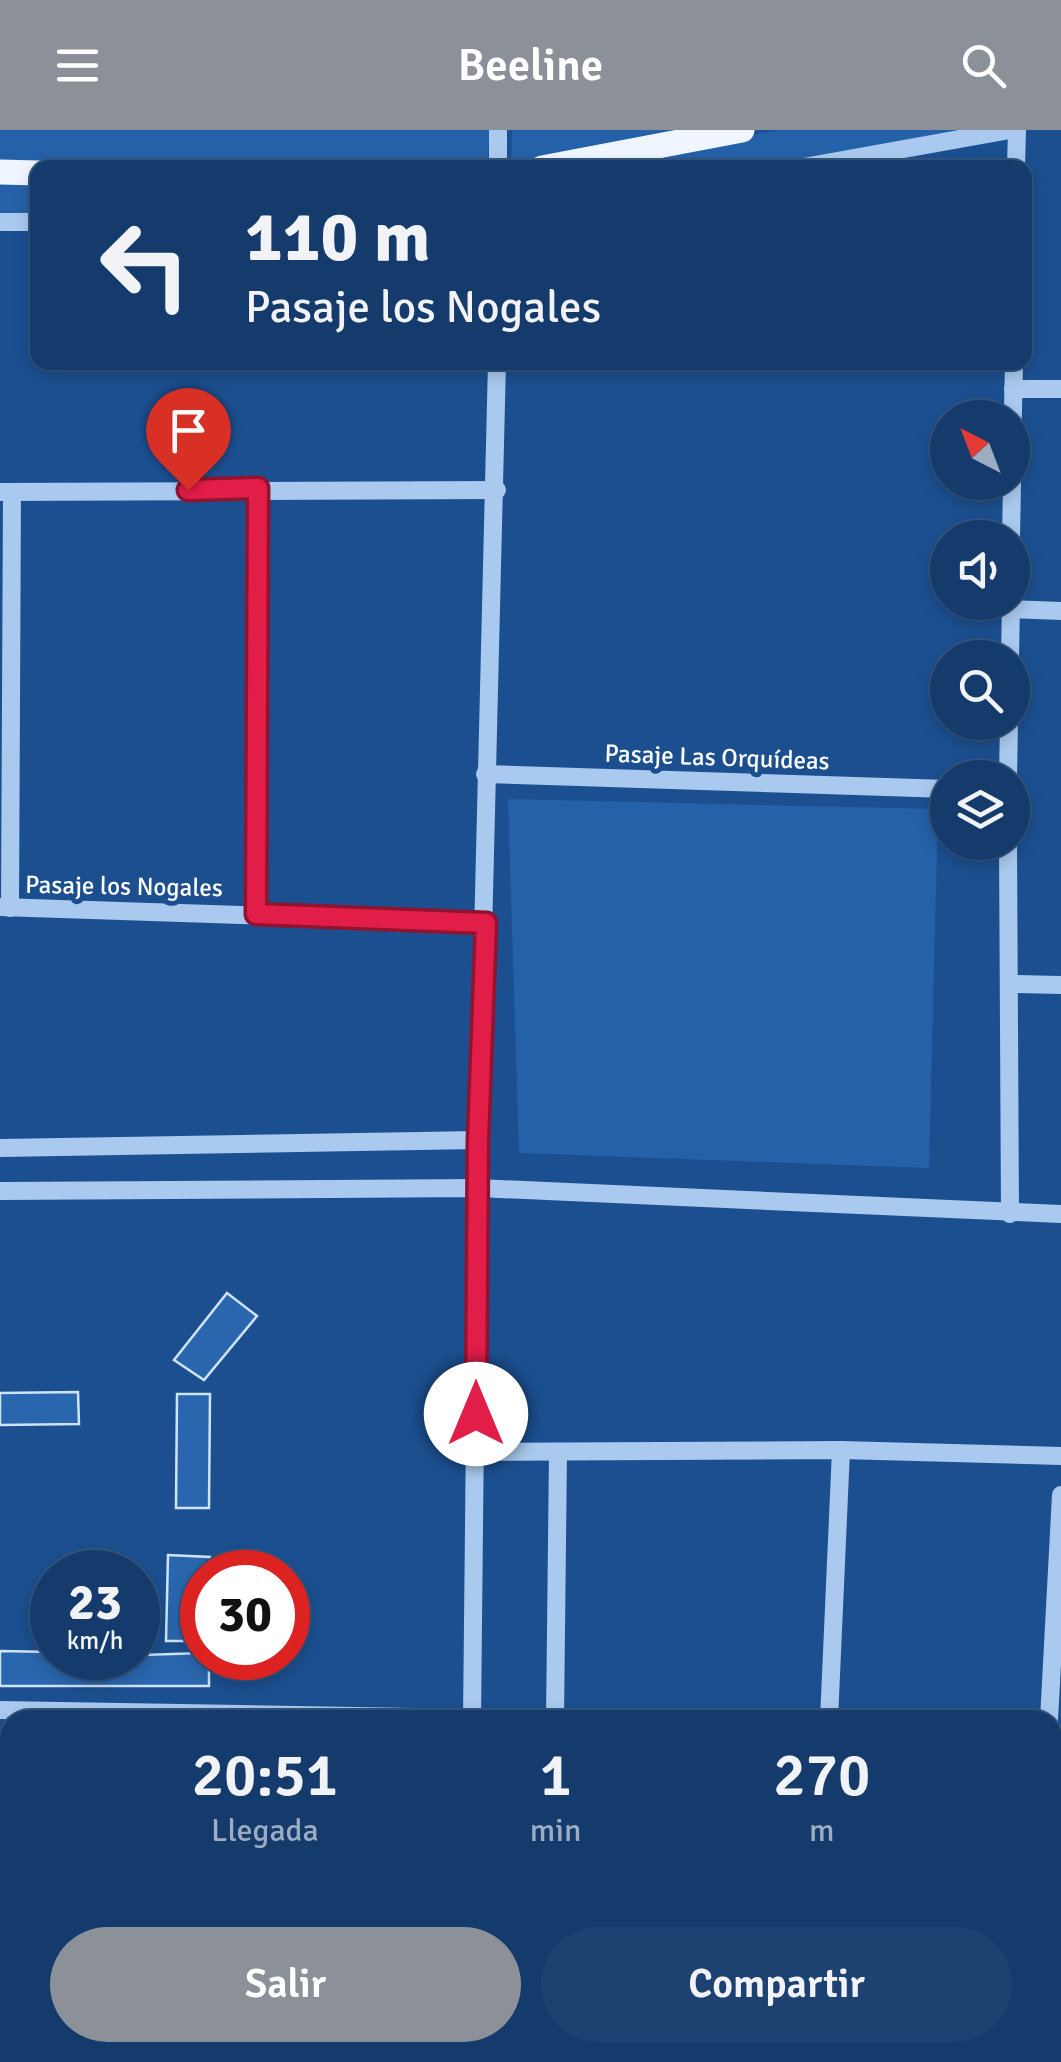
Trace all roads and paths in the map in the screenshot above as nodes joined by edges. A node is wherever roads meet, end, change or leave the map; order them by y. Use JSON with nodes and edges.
{"nodes":[{"id":1,"x":498,"y":130,"type":"edge"},
{"id":2,"x":742,"y":130,"type":"edge"},
{"id":3,"x":1013,"y":130,"type":"edge"},
{"id":4,"x":498,"y":160,"type":"edge"},
{"id":5,"x":584,"y":160,"type":"edge"},
{"id":6,"x":843,"y":160,"type":"edge"},
{"id":7,"x":1015,"y":160,"type":"edge"},
{"id":8,"x":0,"y":172,"type":"edge"},
{"id":9,"x":30,"y":173,"type":"edge"},
{"id":10,"x":0,"y":222,"type":"edge"},
{"id":11,"x":30,"y":222,"type":"edge"},
{"id":12,"x":497,"y":370,"type":"edge"},
{"id":13,"x":1014,"y":370,"type":"edge"},
{"id":14,"x":1013,"y":389,"type":"junction"},
{"id":15,"x":1061,"y":390,"type":"edge"},
{"id":16,"x":1013,"y":400,"type":"edge"},
{"id":17,"x":258,"y":488,"type":"junction"},
{"id":18,"x":497,"y":490,"type":"junction"},
{"id":19,"x":6,"y":492,"type":"edge"},
{"id":20,"x":1030,"y":608,"type":"edge"},
{"id":21,"x":1061,"y":611,"type":"edge"},
{"id":22,"x":485,"y":774,"type":"junction"},
{"id":23,"x":930,"y":789,"type":"edge"},
{"id":24,"x":1008,"y":860,"type":"edge"},
{"id":25,"x":5,"y":908,"type":"edge"},
{"id":26,"x":256,"y":914,"type":"junction"},
{"id":27,"x":486,"y":923,"type":"junction"},
{"id":28,"x":1011,"y":984,"type":"junction"},
{"id":29,"x":1061,"y":986,"type":"edge"},
{"id":30,"x":478,"y":1140,"type":"junction"},
{"id":31,"x":0,"y":1148,"type":"edge"},
{"id":32,"x":478,"y":1188,"type":"junction"},
{"id":33,"x":0,"y":1191,"type":"edge"},
{"id":34,"x":1010,"y":1214,"type":"junction"},
{"id":35,"x":1061,"y":1214,"type":"edge"},
{"id":36,"x":842,"y":1450,"type":"junction"},
{"id":37,"x":476,"y":1452,"type":"junction"},
{"id":38,"x":558,"y":1452,"type":"junction"},
{"id":39,"x":1061,"y":1456,"type":"edge"},
{"id":40,"x":1061,"y":1495,"type":"edge"},
{"id":41,"x":472,"y":1710,"type":"edge"},
{"id":42,"x":555,"y":1710,"type":"edge"},
{"id":43,"x":829,"y":1710,"type":"edge"},
{"id":44,"x":1050,"y":1710,"type":"edge"}],
"edges":[{"from":1,"to":4,"type":"street"},
{"from":2,"to":5,"type":"main road"},
{"from":3,"to":6,"type":"street"},
{"from":3,"to":7,"type":"street"},
{"from":8,"to":9,"type":"main road"},
{"from":10,"to":11,"type":"street"},
{"from":12,"to":18,"type":"street"},
{"from":13,"to":14,"type":"street"},
{"from":14,"to":15,"type":"street"},
{"from":14,"to":16,"type":"street"},
{"from":17,"to":18,"type":"street"},
{"from":17,"to":19,"type":"street"},
{"from":17,"to":26,"type":"street"},
{"from":18,"to":22,"type":"street"},
{"from":19,"to":25,"type":"street"},
{"from":20,"to":21,"type":"street"},
{"from":22,"to":23,"type":"street","name":"Pasaje Las Orquídeas"},
{"from":22,"to":27,"type":"street"},
{"from":24,"to":28,"type":"street"},
{"from":25,"to":26,"type":"street","name":"Pasaje los Nogales"},
{"from":26,"to":27,"type":"street","name":"Pasaje los Nogales"},
{"from":27,"to":30,"type":"street"},
{"from":28,"to":29,"type":"street"},
{"from":28,"to":34,"type":"street"},
{"from":30,"to":31,"type":"street"},
{"from":30,"to":32,"type":"street"},
{"from":32,"to":33,"type":"street"},
{"from":32,"to":34,"type":"street"},
{"from":32,"to":37,"type":"street"},
{"from":34,"to":35,"type":"street"},
{"from":36,"to":38,"type":"street"},
{"from":36,"to":39,"type":"street"},
{"from":36,"to":43,"type":"street"},
{"from":37,"to":38,"type":"street"},
{"from":37,"to":41,"type":"street"},
{"from":38,"to":42,"type":"street"},
{"from":40,"to":44,"type":"street"}]}
